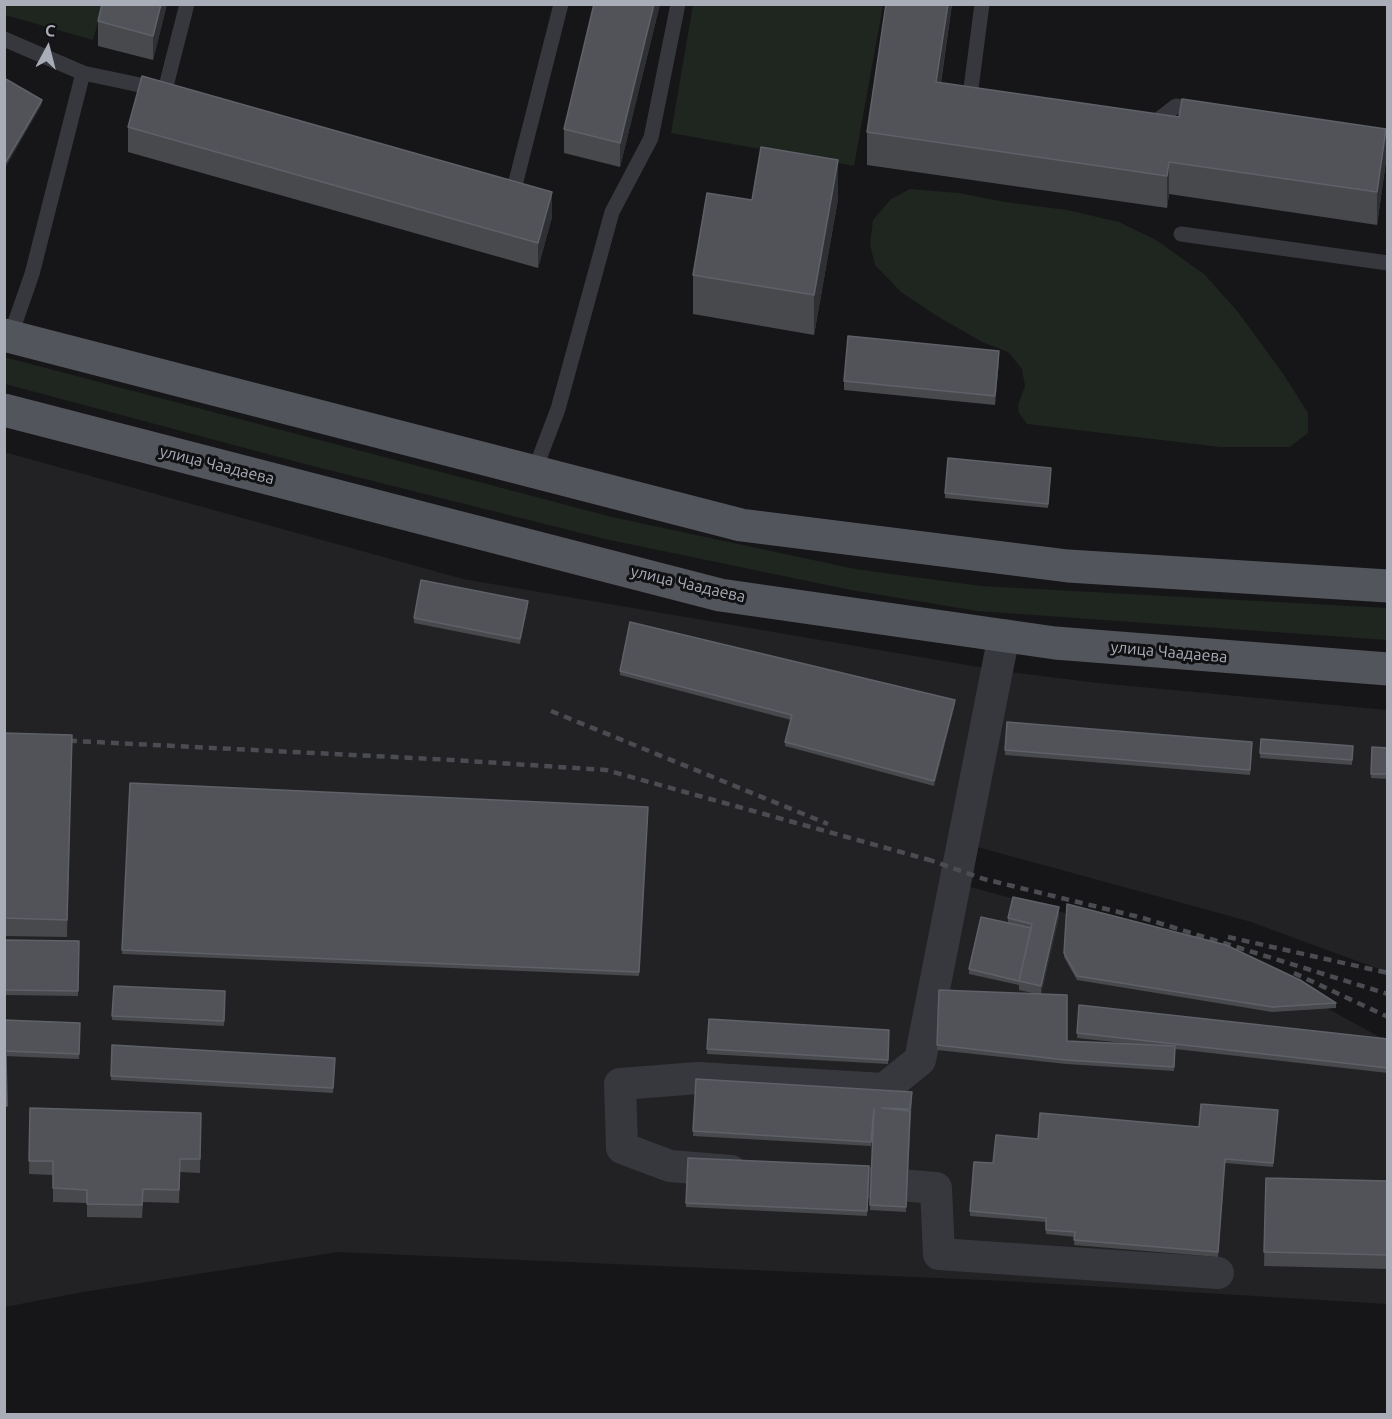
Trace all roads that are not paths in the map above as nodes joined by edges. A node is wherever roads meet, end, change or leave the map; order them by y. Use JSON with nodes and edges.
{"nodes":[{"id":1,"x":187,"y":4,"type":"edge"},
{"id":2,"x":561,"y":4,"type":"edge"},
{"id":3,"x":678,"y":4,"type":"edge"},
{"id":4,"x":982,"y":4,"type":"edge"},
{"id":5,"x":4,"y":39,"type":"edge"},
{"id":6,"x":83,"y":73,"type":"junction"},
{"id":7,"x":165,"y":90,"type":"junction"},
{"id":8,"x":188,"y":97,"type":"edge"},
{"id":9,"x":993,"y":100,"type":"edge"},
{"id":10,"x":1209,"y":111,"type":"edge"},
{"id":11,"x":1131,"y":120,"type":"edge"},
{"id":12,"x":491,"y":183,"type":"edge"},
{"id":13,"x":1181,"y":234,"type":"dead end"},
{"id":14,"x":1388,"y":263,"type":"edge"},
{"id":15,"x":7,"y":336,"type":"edge"},
{"id":16,"x":4,"y":410,"type":"edge"},
{"id":17,"x":534,"y":472,"type":"junction"},
{"id":18,"x":1388,"y":586,"type":"edge"},
{"id":19,"x":1004,"y":635,"type":"junction"},
{"id":20,"x":1388,"y":669,"type":"edge"},
{"id":21,"x":762,"y":1174,"type":"edge"},
{"id":22,"x":797,"y":1177,"type":"edge"},
{"id":23,"x":1218,"y":1273,"type":"dead end"}],
"edges":[{"from":1,"to":7,"type":"lane"},
{"from":2,"to":12,"type":"lane"},
{"from":3,"to":17,"type":"lane"},
{"from":4,"to":9,"type":"lane"},
{"from":5,"to":6,"type":"lane"},
{"from":6,"to":7,"type":"lane"},
{"from":6,"to":15,"type":"lane"},
{"from":7,"to":8,"type":"lane"},
{"from":10,"to":11,"type":"lane"},
{"from":13,"to":14,"type":"lane"},
{"from":15,"to":17,"type":"main road"},
{"from":16,"to":19,"type":"main road","name":"улица Чаадаева"},
{"from":17,"to":18,"type":"main road"},
{"from":19,"to":20,"type":"main road","name":"улица Чаадаева"},
{"from":19,"to":21,"type":"street"},
{"from":22,"to":23,"type":"street"}]}
